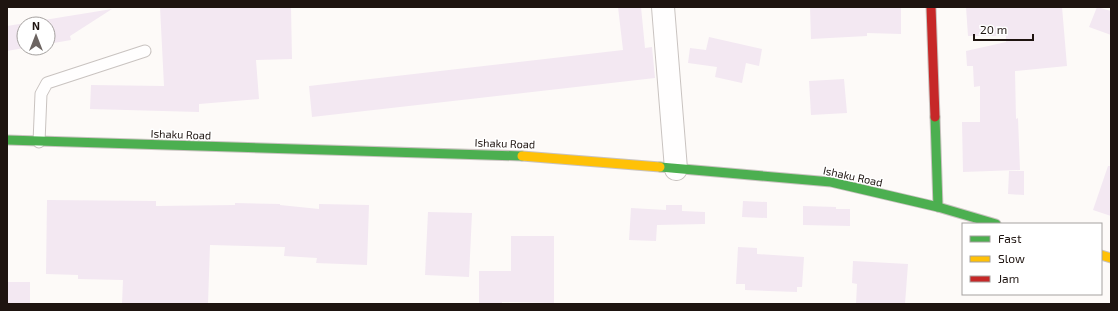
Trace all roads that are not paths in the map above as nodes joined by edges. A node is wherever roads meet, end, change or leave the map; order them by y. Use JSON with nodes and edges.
{"nodes":[{"id":1,"x":663,"y":7,"type":"edge"},
{"id":2,"x":931,"y":7,"type":"edge"},
{"id":3,"x":145,"y":51,"type":"dead end"},
{"id":4,"x":7,"y":140,"type":"edge"},
{"id":5,"x":39,"y":142,"type":"junction"},
{"id":6,"x":676,"y":168,"type":"junction"},
{"id":7,"x":938,"y":207,"type":"junction"},
{"id":8,"x":993,"y":223,"type":"edge"}],
"edges":[{"from":1,"to":6,"type":"street"},
{"from":2,"to":7,"type":"street"},
{"from":3,"to":5,"type":"lane"},
{"from":4,"to":5,"type":"street","name":"Ishaku Road"},
{"from":5,"to":6,"type":"street","name":"Ishaku Road"},
{"from":6,"to":7,"type":"street","name":"Ishaku Road"},
{"from":7,"to":8,"type":"street","name":"Ishaku Road"}]}
